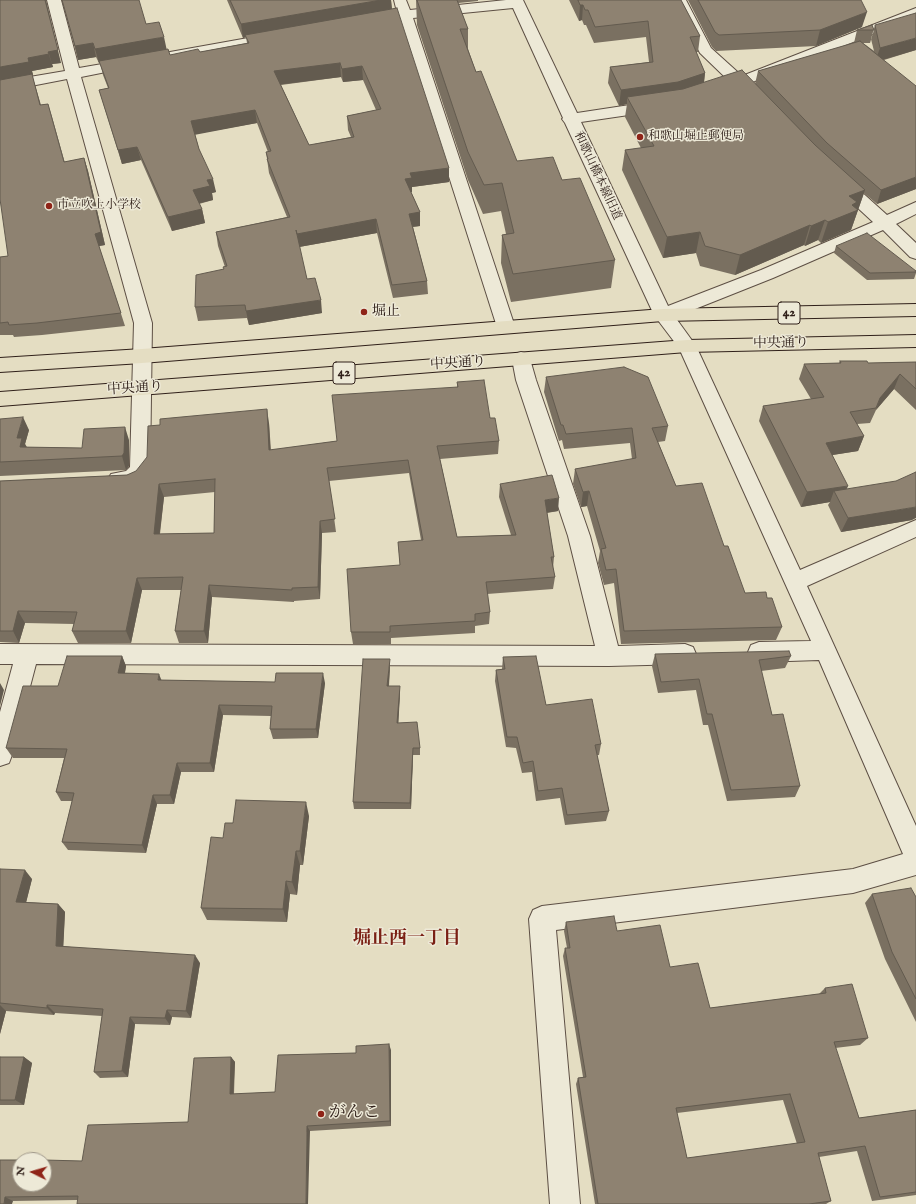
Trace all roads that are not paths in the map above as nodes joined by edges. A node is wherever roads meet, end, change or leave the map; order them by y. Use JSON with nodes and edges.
{"nodes":[{"id":1,"x":54,"y":0,"type":"edge"},
{"id":2,"x":679,"y":0,"type":"edge"},
{"id":3,"x":516,"y":1,"type":"edge"},
{"id":4,"x":402,"y":7,"type":"edge"},
{"id":5,"x":916,"y":12,"type":"edge"},
{"id":6,"x":358,"y":23,"type":"edge"},
{"id":7,"x":289,"y":35,"type":"edge"},
{"id":8,"x":158,"y":58,"type":"edge"},
{"id":9,"x":142,"y":61,"type":"edge"},
{"id":10,"x":73,"y":73,"type":"junction"},
{"id":11,"x":741,"y":82,"type":"junction"},
{"id":12,"x":0,"y":86,"type":"edge"},
{"id":13,"x":707,"y":94,"type":"edge"},
{"id":14,"x":757,"y":99,"type":"edge"},
{"id":15,"x":672,"y":104,"type":"edge"},
{"id":16,"x":570,"y":119,"type":"junction"},
{"id":17,"x":828,"y":171,"type":"edge"},
{"id":18,"x":916,"y":207,"type":"edge"},
{"id":19,"x":885,"y":223,"type":"junction"},
{"id":20,"x":916,"y":253,"type":"edge"},
{"id":21,"x":916,"y":310,"type":"edge"},
{"id":22,"x":663,"y":315,"type":"junction"},
{"id":23,"x":506,"y":327,"type":"junction"},
{"id":24,"x":916,"y":341,"type":"edge"},
{"id":25,"x":687,"y":346,"type":"junction"},
{"id":26,"x":142,"y":356,"type":"junction"},
{"id":27,"x":521,"y":359,"type":"junction"},
{"id":28,"x":0,"y":365,"type":"edge"},
{"id":29,"x":142,"y":389,"type":"junction"},
{"id":30,"x":0,"y":399,"type":"edge"},
{"id":31,"x":101,"y":480,"type":"edge"},
{"id":32,"x":916,"y":528,"type":"edge"},
{"id":33,"x":794,"y":582,"type":"junction"},
{"id":34,"x":826,"y":650,"type":"junction"},
{"id":35,"x":740,"y":652,"type":"edge"},
{"id":36,"x":702,"y":653,"type":"edge"},
{"id":37,"x":0,"y":654,"type":"edge"},
{"id":38,"x":27,"y":655,"type":"junction"},
{"id":39,"x":609,"y":656,"type":"junction"},
{"id":40,"x":0,"y":755,"type":"edge"},
{"id":41,"x":916,"y":854,"type":"edge"},
{"id":42,"x":916,"y":863,"type":"edge"},
{"id":43,"x":566,"y":1204,"type":"edge"}],
"edges":[{"from":1,"to":10,"type":"street"},
{"from":2,"to":11,"type":"street"},
{"from":3,"to":4,"type":"street"},
{"from":3,"to":16,"type":"street","name":"和歌山橋本線旧道"},
{"from":4,"to":6,"type":"street"},
{"from":4,"to":23,"type":"street"},
{"from":5,"to":11,"type":"street"},
{"from":7,"to":8,"type":"street"},
{"from":9,"to":10,"type":"street"},
{"from":10,"to":12,"type":"street"},
{"from":10,"to":26,"type":"street"},
{"from":11,"to":13,"type":"street"},
{"from":11,"to":14,"type":"street"},
{"from":15,"to":16,"type":"street"},
{"from":16,"to":22,"type":"street","name":"和歌山橋本線旧道"},
{"from":17,"to":19,"type":"street"},
{"from":18,"to":19,"type":"street"},
{"from":19,"to":20,"type":"street"},
{"from":19,"to":22,"type":"street"},
{"from":21,"to":22,"type":"highway","number":"42"},
{"from":22,"to":23,"type":"highway","number":"42"},
{"from":22,"to":25,"type":"street","name":"和歌山橋本線旧道"},
{"from":23,"to":26,"type":"highway","number":"42"},
{"from":24,"to":25,"type":"highway","name":"中央通り","number":"42"},
{"from":25,"to":27,"type":"highway","name":"中央通り","number":"42"},
{"from":25,"to":33,"type":"street","name":"和歌山橋本線旧道"},
{"from":26,"to":28,"type":"highway","number":"42"},
{"from":26,"to":29,"type":"street"},
{"from":27,"to":29,"type":"highway","name":"中央通り","number":"42"},
{"from":27,"to":39,"type":"street"},
{"from":29,"to":30,"type":"highway","name":"中央通り","number":"42"},
{"from":29,"to":31,"type":"street"},
{"from":32,"to":33,"type":"street"},
{"from":33,"to":34,"type":"street","name":"和歌山橋本線旧道"},
{"from":34,"to":35,"type":"street"},
{"from":34,"to":41,"type":"street","name":"和歌山橋本線旧道"},
{"from":36,"to":39,"type":"street"},
{"from":37,"to":38,"type":"street"},
{"from":38,"to":39,"type":"street"},
{"from":38,"to":40,"type":"street"},
{"from":42,"to":43,"type":"street"}]}
